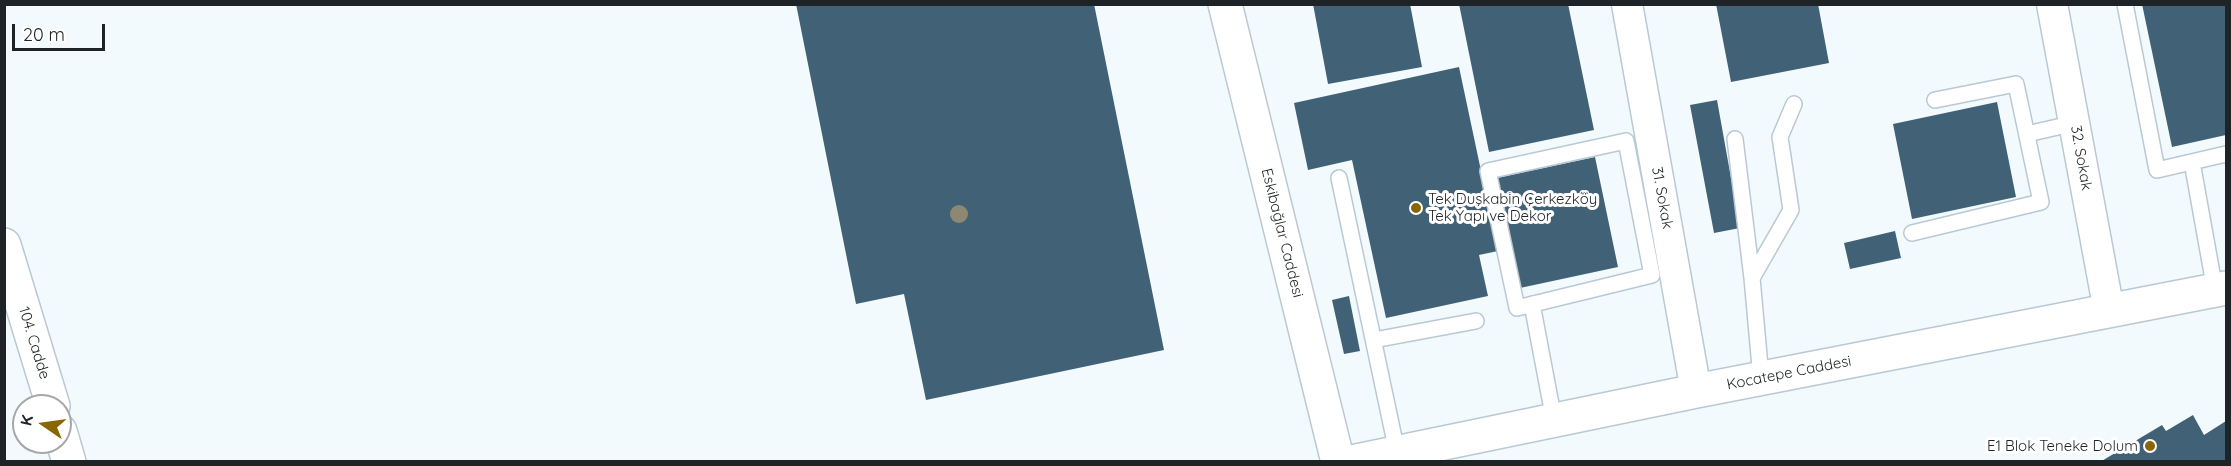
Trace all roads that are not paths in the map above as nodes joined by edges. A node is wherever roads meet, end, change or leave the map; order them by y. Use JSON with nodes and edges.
{"nodes":[{"id":1,"x":1225,"y":4,"type":"edge"},
{"id":2,"x":1627,"y":4,"type":"edge"},
{"id":3,"x":2052,"y":4,"type":"edge"},
{"id":4,"x":2126,"y":4,"type":"edge"},
{"id":5,"x":1935,"y":100,"type":"dead end"},
{"id":6,"x":1794,"y":105,"type":"dead end"},
{"id":7,"x":2074,"y":123,"type":"junction"},
{"id":8,"x":2027,"y":134,"type":"junction"},
{"id":9,"x":1735,"y":139,"type":"dead end"},
{"id":10,"x":2226,"y":154,"type":"edge"},
{"id":11,"x":2192,"y":162,"type":"junction"},
{"id":12,"x":1339,"y":177,"type":"dead end"},
{"id":13,"x":1912,"y":233,"type":"dead end"},
{"id":14,"x":4,"y":245,"type":"edge"},
{"id":15,"x":1752,"y":278,"type":"junction"},
{"id":16,"x":2221,"y":289,"type":"edge"},
{"id":17,"x":1532,"y":304,"type":"junction"},
{"id":18,"x":2109,"y":311,"type":"junction"},
{"id":19,"x":1476,"y":321,"type":"dead end"},
{"id":20,"x":1374,"y":340,"type":"junction"},
{"id":21,"x":1761,"y":378,"type":"junction"},
{"id":22,"x":1696,"y":391,"type":"junction"},
{"id":23,"x":48,"y":394,"type":"edge"},
{"id":24,"x":1554,"y":420,"type":"junction"},
{"id":25,"x":1397,"y":452,"type":"junction"},
{"id":26,"x":1338,"y":462,"type":"edge"},
{"id":27,"x":1352,"y":462,"type":"edge"}],
"edges":[{"from":1,"to":26,"type":"street","name":"Eskibağlar Caddesi"},
{"from":2,"to":22,"type":"street","name":"31. Sokak"},
{"from":3,"to":7,"type":"street","name":"32. Sokak"},
{"from":4,"to":11,"type":"lane"},
{"from":5,"to":8,"type":"lane"},
{"from":6,"to":15,"type":"lane"},
{"from":7,"to":8,"type":"lane"},
{"from":7,"to":18,"type":"street","name":"32. Sokak"},
{"from":8,"to":13,"type":"lane"},
{"from":9,"to":15,"type":"lane"},
{"from":10,"to":11,"type":"lane"},
{"from":11,"to":16,"type":"lane"},
{"from":12,"to":20,"type":"lane"},
{"from":14,"to":23,"type":"street","name":"104. Cadde"},
{"from":15,"to":21,"type":"lane"},
{"from":16,"to":18,"type":"street","name":"Kocatepe Caddesi"},
{"from":17,"to":17,"type":"lane"},
{"from":17,"to":24,"type":"lane"},
{"from":18,"to":21,"type":"street","name":"Kocatepe Caddesi"},
{"from":19,"to":20,"type":"lane"},
{"from":20,"to":25,"type":"lane"},
{"from":21,"to":22,"type":"street","name":"Kocatepe Caddesi"},
{"from":22,"to":24,"type":"street","name":"Kocatepe Caddesi"},
{"from":24,"to":25,"type":"street","name":"Kocatepe Caddesi"},
{"from":25,"to":27,"type":"street","name":"Kocatepe Caddesi"}]}
